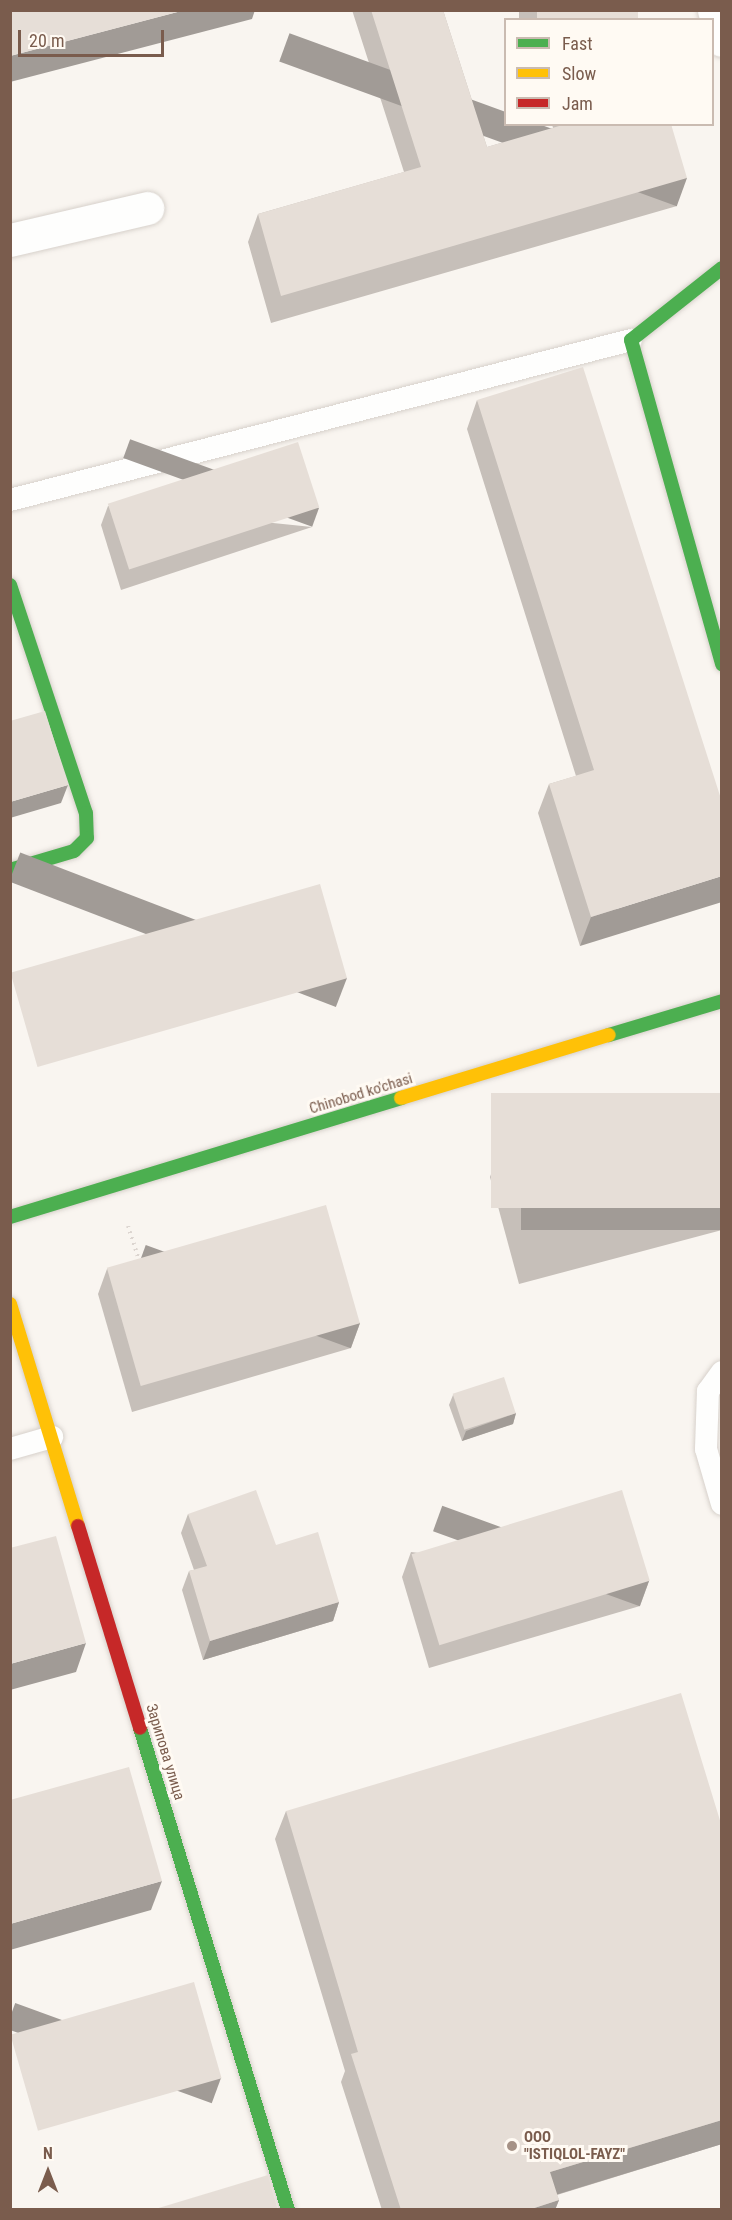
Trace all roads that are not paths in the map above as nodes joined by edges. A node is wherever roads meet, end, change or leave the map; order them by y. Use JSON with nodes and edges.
{"nodes":[{"id":1,"x":714,"y":10,"type":"edge"},
{"id":2,"x":722,"y":39,"type":"edge"},
{"id":3,"x":147,"y":208,"type":"dead end"},
{"id":4,"x":10,"y":240,"type":"edge"},
{"id":5,"x":722,"y":268,"type":"edge"},
{"id":6,"x":631,"y":340,"type":"junction"},
{"id":7,"x":10,"y":500,"type":"edge"},
{"id":8,"x":10,"y":585,"type":"edge"},
{"id":9,"x":722,"y":664,"type":"edge"},
{"id":10,"x":10,"y":870,"type":"edge"},
{"id":11,"x":722,"y":1001,"type":"edge"},
{"id":12,"x":10,"y":1218,"type":"edge"},
{"id":13,"x":10,"y":1304,"type":"edge"},
{"id":14,"x":722,"y":1372,"type":"edge"},
{"id":15,"x":52,"y":1437,"type":"junction"},
{"id":16,"x":10,"y":1449,"type":"edge"},
{"id":17,"x":722,"y":1504,"type":"edge"},
{"id":18,"x":288,"y":2210,"type":"edge"}],
"edges":[{"from":1,"to":2,"type":"street"},
{"from":3,"to":4,"type":"street"},
{"from":5,"to":6,"type":"street"},
{"from":6,"to":7,"type":"lane"},
{"from":6,"to":9,"type":"street"},
{"from":8,"to":10,"type":"street"},
{"from":11,"to":12,"type":"street","name":"Chinobod ko'chasi"},
{"from":13,"to":15,"type":"street","name":"Зарипова улица"},
{"from":14,"to":17,"type":"lane"},
{"from":15,"to":16,"type":"lane"},
{"from":15,"to":18,"type":"street","name":"Зарипова улица"}]}
